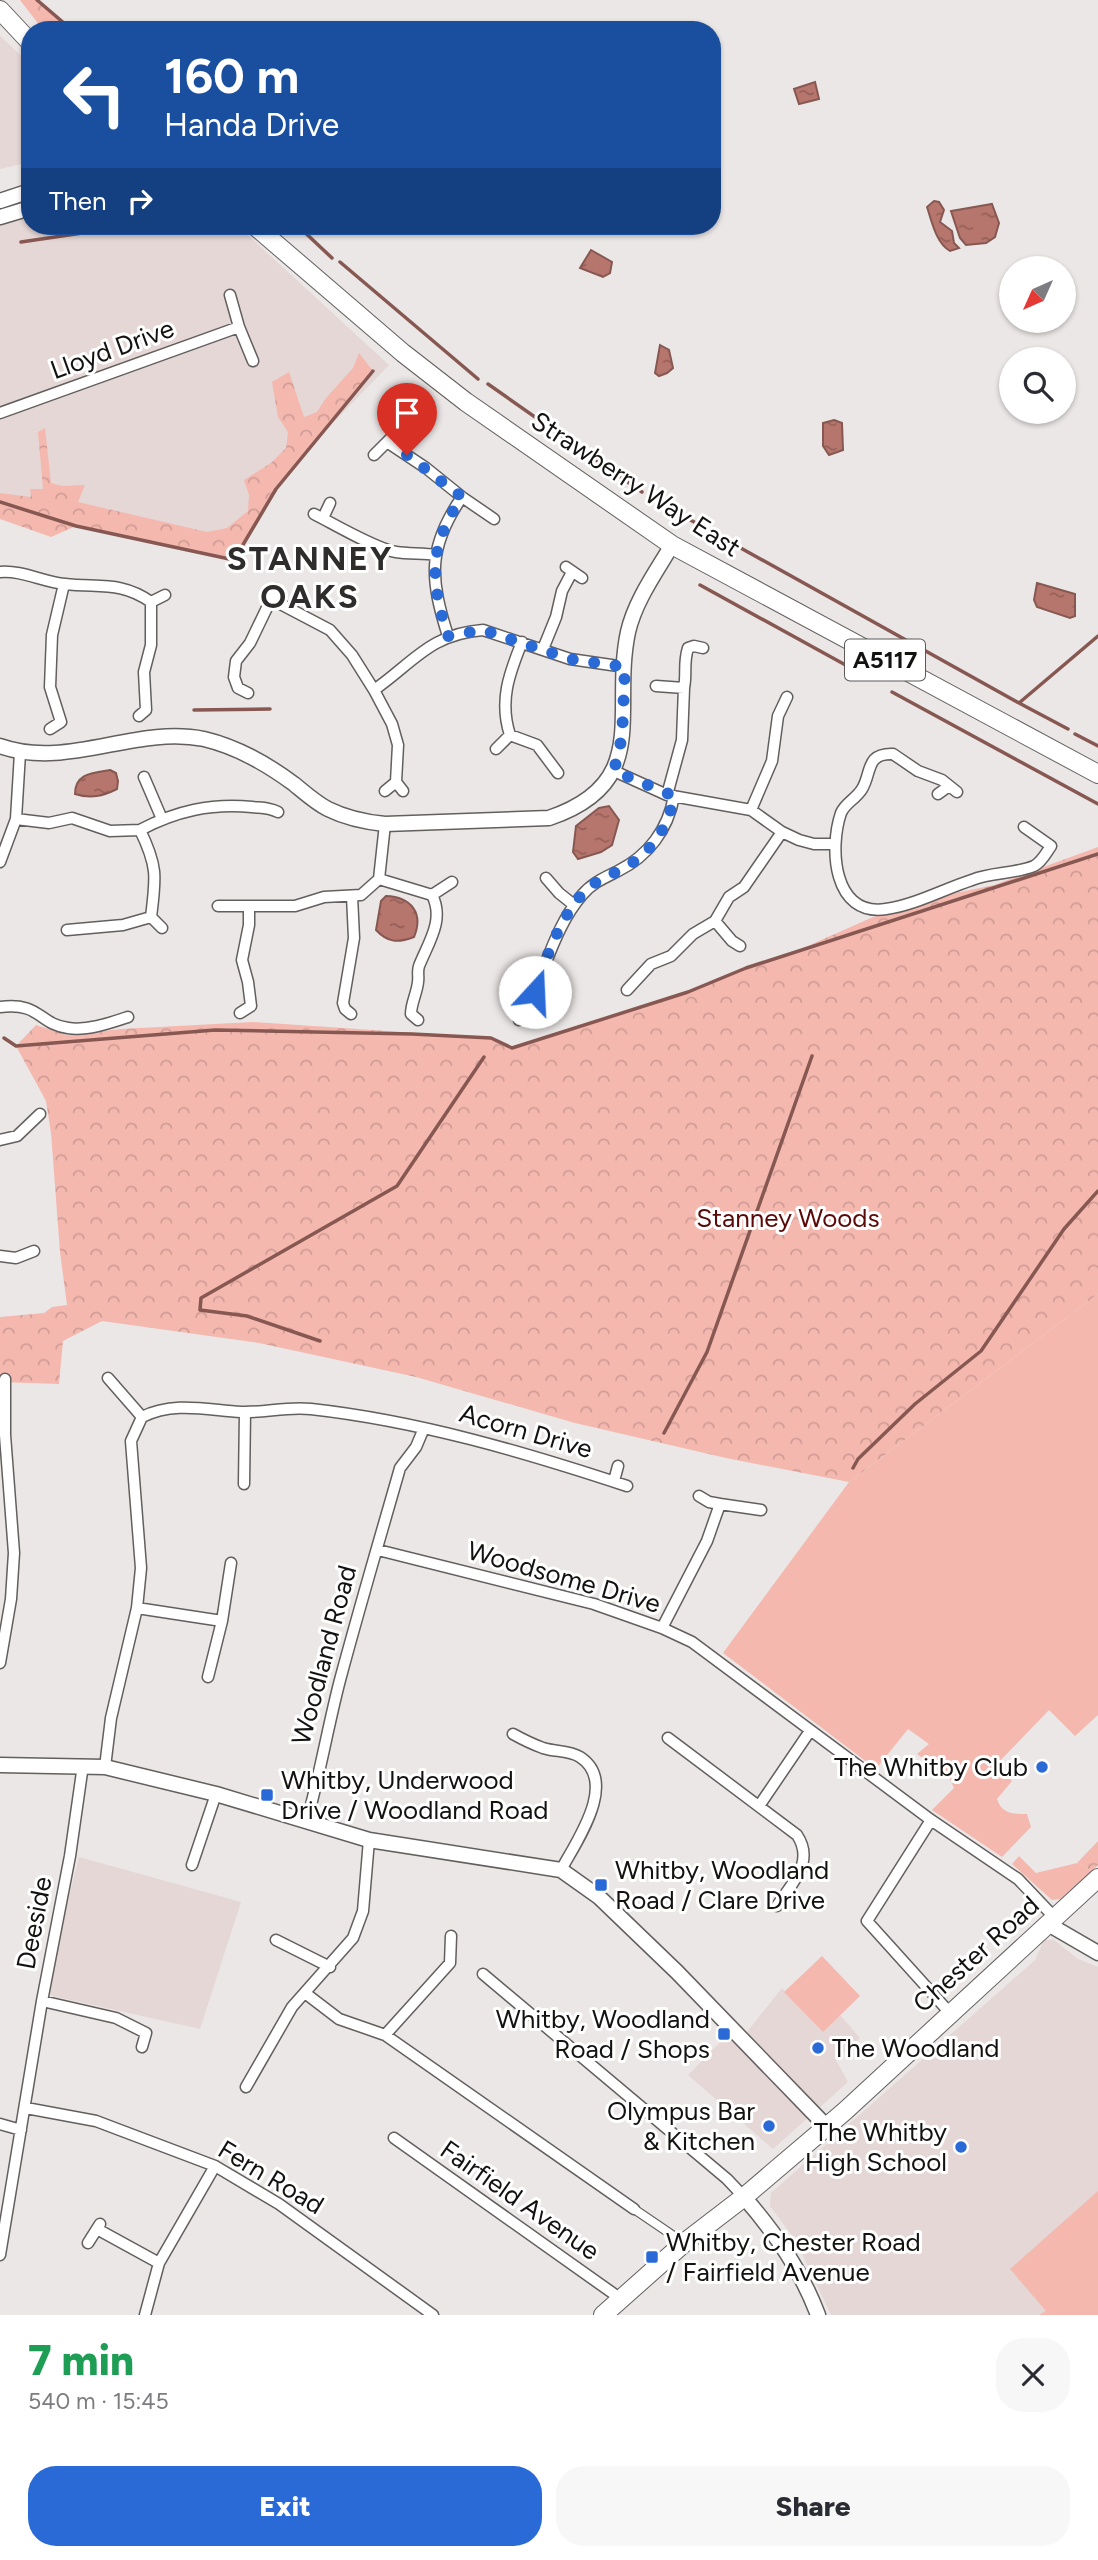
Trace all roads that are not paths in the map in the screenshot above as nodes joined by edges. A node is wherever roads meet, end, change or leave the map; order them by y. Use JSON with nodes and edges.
{"nodes":[{"id":1,"x":0,"y":10,"type":"edge"},
{"id":2,"x":21,"y":32,"type":"edge"},
{"id":3,"x":21,"y":194,"type":"edge"},
{"id":4,"x":0,"y":201,"type":"edge"},
{"id":5,"x":21,"y":211,"type":"edge"},
{"id":6,"x":0,"y":217,"type":"edge"},
{"id":7,"x":265,"y":235,"type":"edge"},
{"id":8,"x":230,"y":295,"type":"dead end"},
{"id":9,"x":239,"y":327,"type":"junction"},
{"id":10,"x":253,"y":361,"type":"dead end"},
{"id":11,"x":0,"y":413,"type":"edge"},
{"id":12,"x":397,"y":432,"type":"dead end"},
{"id":13,"x":387,"y":442,"type":"junction"},
{"id":14,"x":374,"y":455,"type":"dead end"},
{"id":15,"x":462,"y":497,"type":"junction"},
{"id":16,"x":330,"y":503,"type":"dead end"},
{"id":17,"x":495,"y":519,"type":"dead end"},
{"id":18,"x":673,"y":545,"type":"junction"},
{"id":19,"x":436,"y":555,"type":"junction"},
{"id":20,"x":0,"y":572,"type":"edge"},
{"id":21,"x":582,"y":578,"type":"dead end"},
{"id":22,"x":64,"y":584,"type":"junction"},
{"id":23,"x":165,"y":596,"type":"dead end"},
{"id":24,"x":151,"y":602,"type":"junction"},
{"id":25,"x":448,"y":636,"type":"junction"},
{"id":26,"x":522,"y":642,"type":"junction"},
{"id":27,"x":703,"y":648,"type":"dead end"},
{"id":28,"x":543,"y":649,"type":"junction"},
{"id":29,"x":625,"y":667,"type":"junction"},
{"id":30,"x":656,"y":686,"type":"dead end"},
{"id":31,"x":684,"y":688,"type":"junction"},
{"id":32,"x":374,"y":690,"type":"junction"},
{"id":33,"x":787,"y":697,"type":"dead end"},
{"id":34,"x":228,"y":698,"type":"dead end"},
{"id":35,"x":147,"y":713,"type":"dead end"},
{"id":36,"x":50,"y":729,"type":"dead end"},
{"id":37,"x":510,"y":735,"type":"junction"},
{"id":38,"x":0,"y":746,"type":"edge"},
{"id":39,"x":495,"y":749,"type":"dead end"},
{"id":40,"x":20,"y":752,"type":"junction"},
{"id":41,"x":614,"y":771,"type":"junction"},
{"id":42,"x":558,"y":773,"type":"dead end"},
{"id":43,"x":1098,"y":774,"type":"edge"},
{"id":44,"x":144,"y":778,"type":"dead end"},
{"id":45,"x":385,"y":791,"type":"dead end"},
{"id":46,"x":272,"y":794,"type":"dead end"},
{"id":47,"x":938,"y":794,"type":"dead end"},
{"id":48,"x":670,"y":796,"type":"junction"},
{"id":49,"x":266,"y":806,"type":"junction"},
{"id":50,"x":751,"y":810,"type":"junction"},
{"id":51,"x":278,"y":812,"type":"dead end"},
{"id":52,"x":16,"y":819,"type":"junction"},
{"id":53,"x":162,"y":819,"type":"junction"},
{"id":54,"x":385,"y":824,"type":"junction"},
{"id":55,"x":1024,"y":827,"type":"dead end"},
{"id":56,"x":140,"y":830,"type":"junction"},
{"id":57,"x":782,"y":832,"type":"junction"},
{"id":58,"x":5,"y":836,"type":"edge"},
{"id":59,"x":835,"y":844,"type":"junction"},
{"id":60,"x":0,"y":862,"type":"edge"},
{"id":61,"x":379,"y":878,"type":"junction"},
{"id":62,"x":546,"y":878,"type":"dead end"},
{"id":63,"x":452,"y":882,"type":"dead end"},
{"id":64,"x":432,"y":895,"type":"junction"},
{"id":65,"x":352,"y":896,"type":"junction"},
{"id":66,"x":574,"y":905,"type":"junction"},
{"id":67,"x":218,"y":906,"type":"dead end"},
{"id":68,"x":248,"y":908,"type":"junction"},
{"id":69,"x":151,"y":917,"type":"junction"},
{"id":70,"x":715,"y":920,"type":"junction"},
{"id":71,"x":162,"y":928,"type":"dead end"},
{"id":72,"x":66,"y":930,"type":"dead end"},
{"id":73,"x":740,"y":946,"type":"dead end"},
{"id":74,"x":636,"y":981,"type":"junction"},
{"id":75,"x":627,"y":990,"type":"dead end"},
{"id":76,"x":646,"y":990,"type":"dead end"},
{"id":77,"x":0,"y":1007,"type":"edge"},
{"id":78,"x":240,"y":1013,"type":"dead end"},
{"id":79,"x":333,"y":1015,"type":"dead end"},
{"id":80,"x":128,"y":1017,"type":"dead end"},
{"id":81,"x":410,"y":1017,"type":"dead end"},
{"id":82,"x":519,"y":1020,"type":"dead end"},
{"id":83,"x":40,"y":1114,"type":"dead end"},
{"id":84,"x":31,"y":1123,"type":"junction"},
{"id":85,"x":43,"y":1128,"type":"dead end"},
{"id":86,"x":0,"y":1140,"type":"edge"},
{"id":87,"x":34,"y":1251,"type":"dead end"},
{"id":88,"x":0,"y":1256,"type":"edge"},
{"id":89,"x":108,"y":1378,"type":"dead end"},
{"id":90,"x":5,"y":1379,"type":"dead end"},
{"id":91,"x":245,"y":1412,"type":"junction"},
{"id":92,"x":142,"y":1417,"type":"junction"},
{"id":93,"x":424,"y":1428,"type":"junction"},
{"id":94,"x":3,"y":1435,"type":"edge"},
{"id":95,"x":618,"y":1466,"type":"dead end"},
{"id":96,"x":614,"y":1481,"type":"junction"},
{"id":97,"x":245,"y":1484,"type":"dead end"},
{"id":98,"x":627,"y":1486,"type":"dead end"},
{"id":99,"x":699,"y":1496,"type":"dead end"},
{"id":100,"x":720,"y":1504,"type":"junction"},
{"id":101,"x":761,"y":1510,"type":"dead end"},
{"id":102,"x":0,"y":1534,"type":"edge"},
{"id":103,"x":14,"y":1534,"type":"junction"},
{"id":104,"x":377,"y":1550,"type":"junction"},
{"id":105,"x":231,"y":1563,"type":"dead end"},
{"id":106,"x":137,"y":1608,"type":"junction"},
{"id":107,"x":222,"y":1621,"type":"junction"},
{"id":108,"x":662,"y":1628,"type":"junction"},
{"id":109,"x":0,"y":1656,"type":"edge"},
{"id":110,"x":208,"y":1677,"type":"dead end"},
{"id":111,"x":810,"y":1731,"type":"junction"},
{"id":112,"x":513,"y":1734,"type":"dead end"},
{"id":113,"x":668,"y":1738,"type":"dead end"},
{"id":114,"x":0,"y":1765,"type":"edge"},
{"id":115,"x":83,"y":1765,"type":"junction"},
{"id":116,"x":105,"y":1767,"type":"junction"},
{"id":117,"x":216,"y":1794,"type":"junction"},
{"id":118,"x":759,"y":1806,"type":"junction"},
{"id":119,"x":307,"y":1820,"type":"junction"},
{"id":120,"x":931,"y":1821,"type":"junction"},
{"id":121,"x":369,"y":1840,"type":"junction"},
{"id":122,"x":191,"y":1865,"type":"dead end"},
{"id":123,"x":561,"y":1870,"type":"junction"},
{"id":124,"x":1098,"y":1878,"type":"edge"},
{"id":125,"x":777,"y":1906,"type":"dead end"},
{"id":126,"x":1052,"y":1921,"type":"junction"},
{"id":127,"x":451,"y":1936,"type":"dead end"},
{"id":128,"x":276,"y":1940,"type":"dead end"},
{"id":129,"x":1098,"y":1953,"type":"edge"},
{"id":130,"x":450,"y":1963,"type":"junction"},
{"id":131,"x":330,"y":1967,"type":"junction"},
{"id":132,"x":462,"y":1968,"type":"dead end"},
{"id":133,"x":484,"y":1974,"type":"dead end"},
{"id":134,"x":305,"y":1993,"type":"junction"},
{"id":135,"x":42,"y":2001,"type":"junction"},
{"id":136,"x":950,"y":2013,"type":"junction"},
{"id":137,"x":385,"y":2035,"type":"junction"},
{"id":138,"x":142,"y":2048,"type":"dead end"},
{"id":139,"x":246,"y":2087,"type":"dead end"},
{"id":140,"x":26,"y":2108,"type":"junction"},
{"id":141,"x":0,"y":2124,"type":"edge"},
{"id":142,"x":826,"y":2126,"type":"junction"},
{"id":143,"x":20,"y":2130,"type":"junction"},
{"id":144,"x":394,"y":2138,"type":"dead end"},
{"id":145,"x":215,"y":2166,"type":"junction"},
{"id":146,"x":744,"y":2197,"type":"junction"},
{"id":147,"x":634,"y":2209,"type":"joint"},
{"id":148,"x":88,"y":2243,"type":"dead end"},
{"id":149,"x":684,"y":2244,"type":"junction"},
{"id":150,"x":0,"y":2255,"type":"edge"},
{"id":151,"x":159,"y":2263,"type":"junction"},
{"id":152,"x":621,"y":2299,"type":"junction"},
{"id":153,"x":145,"y":2315,"type":"edge"},
{"id":154,"x":433,"y":2315,"type":"edge"},
{"id":155,"x":603,"y":2315,"type":"edge"},
{"id":156,"x":818,"y":2315,"type":"edge"}],
"edges":[{"from":1,"to":2,"type":"main road"},
{"from":3,"to":4,"type":"street"},
{"from":5,"to":6,"type":"street"},
{"from":7,"to":18,"type":"main road","name":"Strawberry Way East","number":"A5117"},
{"from":8,"to":9,"type":"street"},
{"from":9,"to":10,"type":"street"},
{"from":9,"to":11,"type":"street","name":"Lloyd Drive"},
{"from":12,"to":13,"type":"street"},
{"from":13,"to":14,"type":"street"},
{"from":13,"to":15,"type":"street"},
{"from":15,"to":17,"type":"street"},
{"from":15,"to":19,"type":"street"},
{"from":16,"to":19,"type":"street"},
{"from":18,"to":29,"type":"street"},
{"from":18,"to":43,"type":"main road","name":"Strawberry Way East","number":"A5117"},
{"from":19,"to":25,"type":"street"},
{"from":20,"to":22,"type":"street"},
{"from":21,"to":28,"type":"street"},
{"from":22,"to":24,"type":"street"},
{"from":22,"to":36,"type":"street"},
{"from":23,"to":24,"type":"street"},
{"from":24,"to":35,"type":"street"},
{"from":25,"to":26,"type":"street"},
{"from":25,"to":32,"type":"street"},
{"from":26,"to":28,"type":"street"},
{"from":26,"to":37,"type":"street"},
{"from":27,"to":31,"type":"street"},
{"from":28,"to":29,"type":"street"},
{"from":29,"to":41,"type":"street"},
{"from":30,"to":31,"type":"street"},
{"from":31,"to":48,"type":"street"},
{"from":32,"to":34,"type":"street"},
{"from":32,"to":45,"type":"street"},
{"from":33,"to":50,"type":"street"},
{"from":37,"to":39,"type":"street"},
{"from":37,"to":42,"type":"street"},
{"from":38,"to":40,"type":"street"},
{"from":40,"to":52,"type":"street"},
{"from":40,"to":54,"type":"street"},
{"from":41,"to":48,"type":"street"},
{"from":41,"to":54,"type":"street"},
{"from":44,"to":53,"type":"street"},
{"from":46,"to":49,"type":"street"},
{"from":47,"to":59,"type":"street"},
{"from":48,"to":50,"type":"street"},
{"from":48,"to":66,"type":"street"},
{"from":49,"to":51,"type":"street"},
{"from":49,"to":53,"type":"street"},
{"from":50,"to":57,"type":"street"},
{"from":52,"to":56,"type":"street"},
{"from":52,"to":58,"type":"street"},
{"from":53,"to":56,"type":"street"},
{"from":54,"to":61,"type":"street"},
{"from":55,"to":59,"type":"street"},
{"from":56,"to":69,"type":"street"},
{"from":57,"to":59,"type":"street"},
{"from":57,"to":70,"type":"street"},
{"from":58,"to":60,"type":"street"},
{"from":61,"to":64,"type":"street"},
{"from":61,"to":65,"type":"street"},
{"from":62,"to":66,"type":"street"},
{"from":63,"to":64,"type":"street"},
{"from":64,"to":81,"type":"street"},
{"from":65,"to":68,"type":"street"},
{"from":65,"to":79,"type":"street"},
{"from":66,"to":82,"type":"street"},
{"from":67,"to":68,"type":"street"},
{"from":68,"to":78,"type":"street"},
{"from":69,"to":71,"type":"street"},
{"from":69,"to":72,"type":"street"},
{"from":70,"to":73,"type":"street"},
{"from":70,"to":74,"type":"street"},
{"from":74,"to":75,"type":"street"},
{"from":74,"to":76,"type":"street"},
{"from":77,"to":80,"type":"street"},
{"from":83,"to":84,"type":"street"},
{"from":84,"to":85,"type":"street"},
{"from":84,"to":86,"type":"street"},
{"from":87,"to":88,"type":"street"},
{"from":89,"to":92,"type":"street"},
{"from":90,"to":94,"type":"street"},
{"from":91,"to":92,"type":"street","name":"Acorn Drive"},
{"from":91,"to":93,"type":"street","name":"Acorn Drive"},
{"from":91,"to":97,"type":"street"},
{"from":92,"to":106,"type":"street"},
{"from":93,"to":96,"type":"street","name":"Acorn Drive"},
{"from":93,"to":104,"type":"street","name":"Woodland Road"},
{"from":94,"to":103,"type":"street"},
{"from":95,"to":96,"type":"street","name":"Acorn Drive"},
{"from":96,"to":98,"type":"street","name":"Acorn Drive"},
{"from":99,"to":100,"type":"street"},
{"from":100,"to":101,"type":"street"},
{"from":100,"to":108,"type":"street"},
{"from":102,"to":103,"type":"street"},
{"from":103,"to":109,"type":"street"},
{"from":104,"to":108,"type":"street","name":"Woodsome Drive"},
{"from":104,"to":119,"type":"street","name":"Woodland Road"},
{"from":105,"to":107,"type":"street"},
{"from":106,"to":107,"type":"street"},
{"from":106,"to":116,"type":"street"},
{"from":107,"to":110,"type":"street"},
{"from":108,"to":111,"type":"street","name":"Woodsome Drive"},
{"from":111,"to":118,"type":"street"},
{"from":111,"to":120,"type":"street","name":"Woodsome Drive"},
{"from":112,"to":123,"type":"street"},
{"from":113,"to":118,"type":"street"},
{"from":114,"to":115,"type":"street"},
{"from":115,"to":116,"type":"street"},
{"from":115,"to":135,"type":"street","name":"Deeside"},
{"from":116,"to":117,"type":"street"},
{"from":117,"to":119,"type":"street"},
{"from":117,"to":122,"type":"street"},
{"from":118,"to":125,"type":"street"},
{"from":119,"to":121,"type":"street"},
{"from":120,"to":126,"type":"street","name":"Woodsome Drive"},
{"from":120,"to":136,"type":"street"},
{"from":121,"to":123,"type":"street"},
{"from":121,"to":131,"type":"street"},
{"from":123,"to":142,"type":"street"},
{"from":124,"to":126,"type":"main road","name":"Chester Road"},
{"from":126,"to":129,"type":"street"},
{"from":126,"to":136,"type":"main road","name":"Chester Road"},
{"from":127,"to":130,"type":"street"},
{"from":128,"to":131,"type":"street"},
{"from":130,"to":132,"type":"street"},
{"from":130,"to":137,"type":"street"},
{"from":131,"to":134,"type":"street"},
{"from":133,"to":146,"type":"street"},
{"from":134,"to":137,"type":"street"},
{"from":134,"to":139,"type":"street"},
{"from":135,"to":138,"type":"street"},
{"from":135,"to":140,"type":"street","name":"Deeside"},
{"from":136,"to":142,"type":"main road","name":"Chester Road"},
{"from":137,"to":147,"type":"street"},
{"from":140,"to":143,"type":"street","name":"Deeside"},
{"from":140,"to":145,"type":"street","name":"Fern Road"},
{"from":141,"to":143,"type":"street"},
{"from":142,"to":146,"type":"main road","name":"Chester Road"},
{"from":143,"to":150,"type":"street","name":"Deeside"},
{"from":144,"to":152,"type":"street","name":"Fairfield Avenue"},
{"from":145,"to":151,"type":"street"},
{"from":145,"to":154,"type":"street","name":"Fern Road"},
{"from":146,"to":149,"type":"main road","name":"Chester Road"},
{"from":146,"to":156,"type":"street"},
{"from":147,"to":149,"type":"street"},
{"from":148,"to":151,"type":"street"},
{"from":149,"to":152,"type":"main road","name":"Chester Road"},
{"from":151,"to":153,"type":"street"},
{"from":152,"to":155,"type":"main road","name":"Chester Road"}]}
